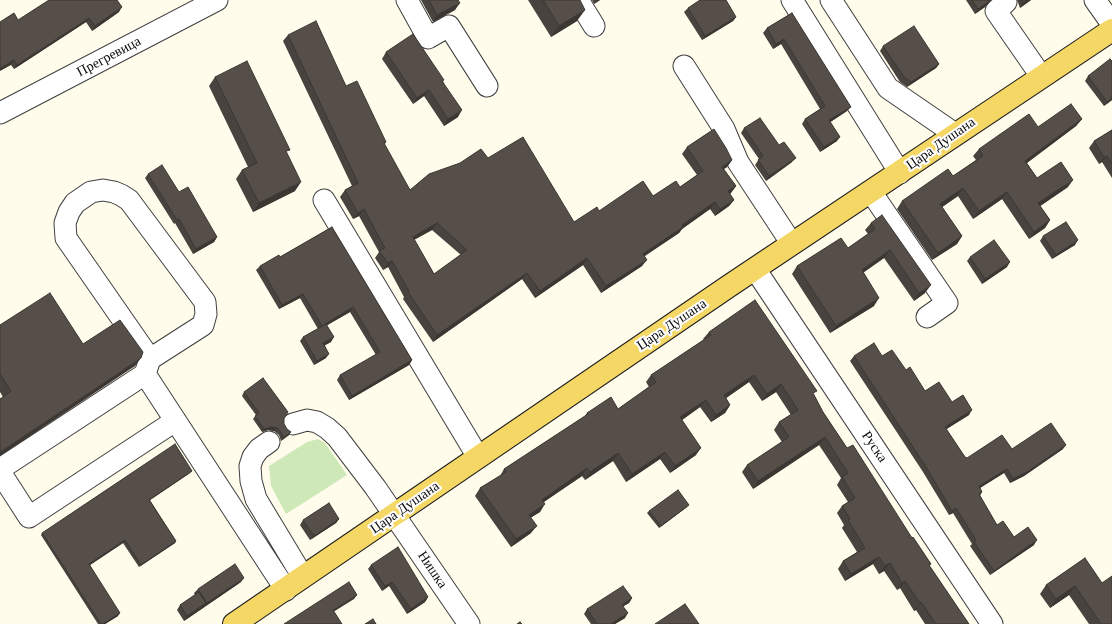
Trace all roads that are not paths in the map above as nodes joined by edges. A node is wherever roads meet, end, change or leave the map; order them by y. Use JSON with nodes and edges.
{"nodes":[{"id":1,"x":217,"y":0,"type":"edge"},
{"id":2,"x":407,"y":0,"type":"edge"},
{"id":3,"x":578,"y":0,"type":"edge"},
{"id":4,"x":792,"y":0,"type":"edge"},
{"id":5,"x":831,"y":0,"type":"edge"},
{"id":6,"x":1005,"y":0,"type":"edge"},
{"id":7,"x":1095,"y":0,"type":"edge"},
{"id":8,"x":1112,"y":24,"type":"edge"},
{"id":9,"x":594,"y":26,"type":"dead end"},
{"id":10,"x":1112,"y":30,"type":"edge"},
{"id":11,"x":684,"y":66,"type":"dead end"},
{"id":12,"x":1042,"y":76,"type":"junction"},
{"id":13,"x":487,"y":86,"type":"dead end"},
{"id":14,"x":0,"y":113,"type":"edge"},
{"id":15,"x":955,"y":134,"type":"junction"},
{"id":16,"x":900,"y":173,"type":"junction"},
{"id":17,"x":871,"y":192,"type":"junction"},
{"id":18,"x":324,"y":200,"type":"dead end"},
{"id":19,"x":792,"y":244,"type":"junction"},
{"id":20,"x":755,"y":269,"type":"junction"},
{"id":21,"x":927,"y":317,"type":"dead end"},
{"id":22,"x":148,"y":366,"type":"junction"},
{"id":23,"x":175,"y":421,"type":"junction"},
{"id":24,"x":293,"y":424,"type":"dead end"},
{"id":25,"x":269,"y":442,"type":"dead end"},
{"id":26,"x":478,"y":457,"type":"junction"},
{"id":27,"x":0,"y":469,"type":"edge"},
{"id":28,"x":0,"y":472,"type":"edge"},
{"id":29,"x":395,"y":515,"type":"junction"},
{"id":30,"x":295,"y":583,"type":"junction"},
{"id":31,"x":234,"y":624,"type":"edge"},
{"id":32,"x":469,"y":624,"type":"edge"},
{"id":33,"x":992,"y":624,"type":"edge"}],
"edges":[{"from":1,"to":14,"type":"street","name":"Прегревица"},
{"from":2,"to":13,"type":"street"},
{"from":3,"to":9,"type":"street"},
{"from":4,"to":16,"type":"street"},
{"from":5,"to":15,"type":"street"},
{"from":6,"to":12,"type":"street"},
{"from":7,"to":8,"type":"street"},
{"from":10,"to":12,"type":"main road","name":"Цара Душана"},
{"from":11,"to":19,"type":"street"},
{"from":12,"to":15,"type":"main road","name":"Цара Душана"},
{"from":15,"to":16,"type":"main road","name":"Цара Душана"},
{"from":16,"to":17,"type":"main road","name":"Цара Душана"},
{"from":17,"to":19,"type":"main road","name":"Цара Душана"},
{"from":17,"to":21,"type":"street"},
{"from":18,"to":26,"type":"street"},
{"from":19,"to":20,"type":"main road","name":"Цара Душана"},
{"from":20,"to":26,"type":"main road","name":"Цара Душана"},
{"from":20,"to":33,"type":"street","name":"Руска"},
{"from":22,"to":22,"type":"street"},
{"from":22,"to":23,"type":"street"},
{"from":22,"to":27,"type":"street"},
{"from":23,"to":28,"type":"street"},
{"from":23,"to":30,"type":"street"},
{"from":24,"to":29,"type":"street","name":"Нишка"},
{"from":25,"to":30,"type":"street"},
{"from":26,"to":29,"type":"main road","name":"Цара Душана"},
{"from":29,"to":30,"type":"main road","name":"Цара Душана"},
{"from":29,"to":32,"type":"street","name":"Нишка"},
{"from":30,"to":31,"type":"main road","name":"Цара Душана"}]}
